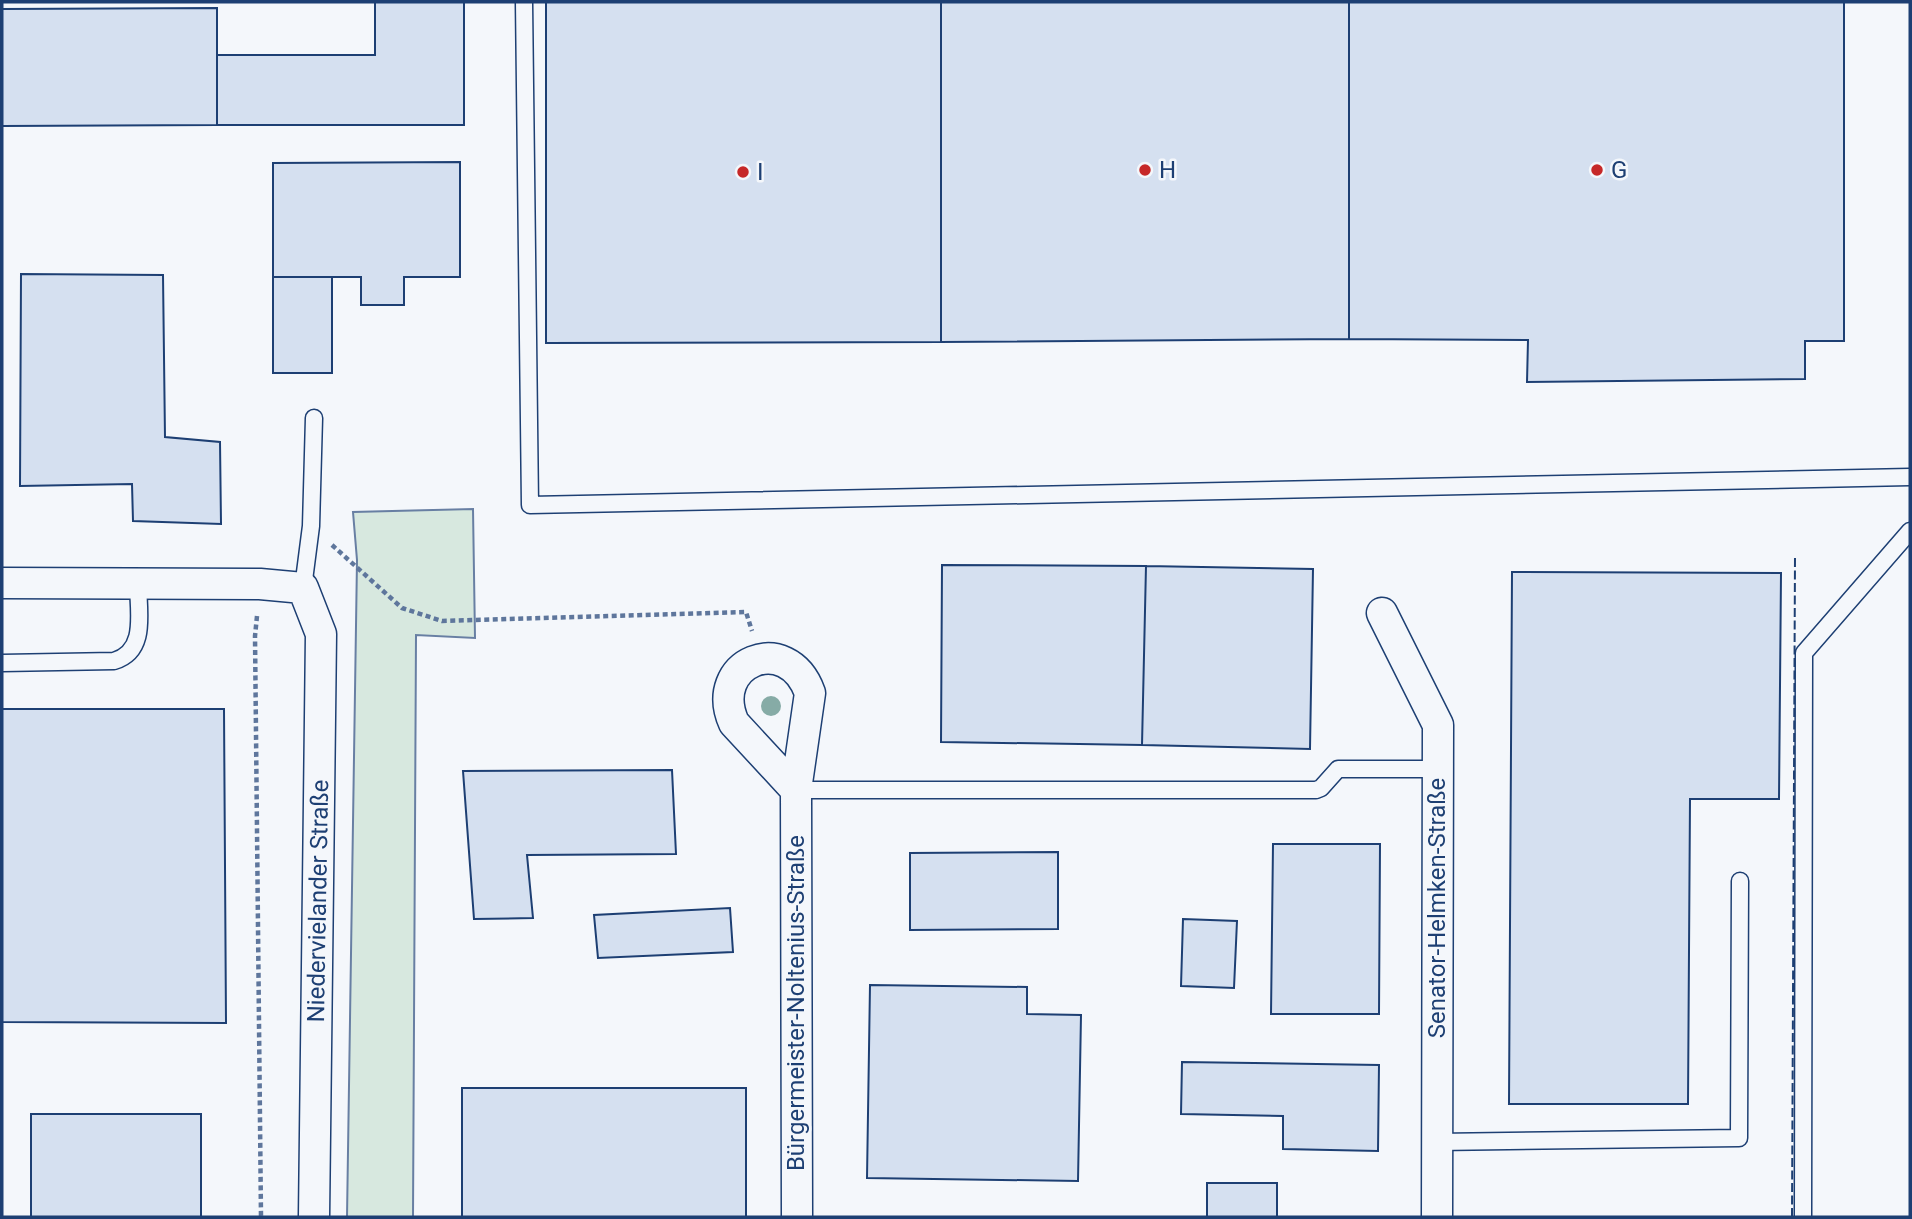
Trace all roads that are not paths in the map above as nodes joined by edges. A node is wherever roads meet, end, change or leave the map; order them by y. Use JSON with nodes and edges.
{"nodes":[{"id":1,"x":524,"y":2,"type":"edge"},
{"id":2,"x":314,"y":418,"type":"dead end"},
{"id":3,"x":1910,"y":477,"type":"edge"},
{"id":4,"x":1910,"y":531,"type":"edge"},
{"id":5,"x":2,"y":583,"type":"edge"},
{"id":6,"x":138,"y":583,"type":"junction"},
{"id":7,"x":303,"y":588,"type":"junction"},
{"id":8,"x":1382,"y":613,"type":"dead end"},
{"id":9,"x":2,"y":663,"type":"edge"},
{"id":10,"x":1437,"y":769,"type":"junction"},
{"id":11,"x":796,"y":790,"type":"junction"},
{"id":12,"x":1740,"y":880,"type":"dead end"},
{"id":13,"x":1437,"y":1142,"type":"junction"},
{"id":14,"x":314,"y":1217,"type":"edge"},
{"id":15,"x":797,"y":1217,"type":"edge"},
{"id":16,"x":1437,"y":1217,"type":"edge"},
{"id":17,"x":1803,"y":1217,"type":"edge"}],
"edges":[{"from":1,"to":3,"type":"lane"},
{"from":2,"to":7,"type":"lane"},
{"from":4,"to":17,"type":"lane"},
{"from":5,"to":6,"type":"street"},
{"from":6,"to":7,"type":"street"},
{"from":6,"to":9,"type":"lane"},
{"from":7,"to":14,"type":"street","name":"Niedervielander Straße"},
{"from":8,"to":10,"type":"street","name":"Senator-Helmken-Straße"},
{"from":10,"to":11,"type":"lane"},
{"from":10,"to":13,"type":"street","name":"Senator-Helmken-Straße"},
{"from":11,"to":11,"type":"street","name":"Bürgermeister-Noltenius-Straße"},
{"from":11,"to":15,"type":"street","name":"Bürgermeister-Noltenius-Straße"},
{"from":12,"to":13,"type":"lane"},
{"from":13,"to":16,"type":"street","name":"Senator-Helmken-Straße"}]}
